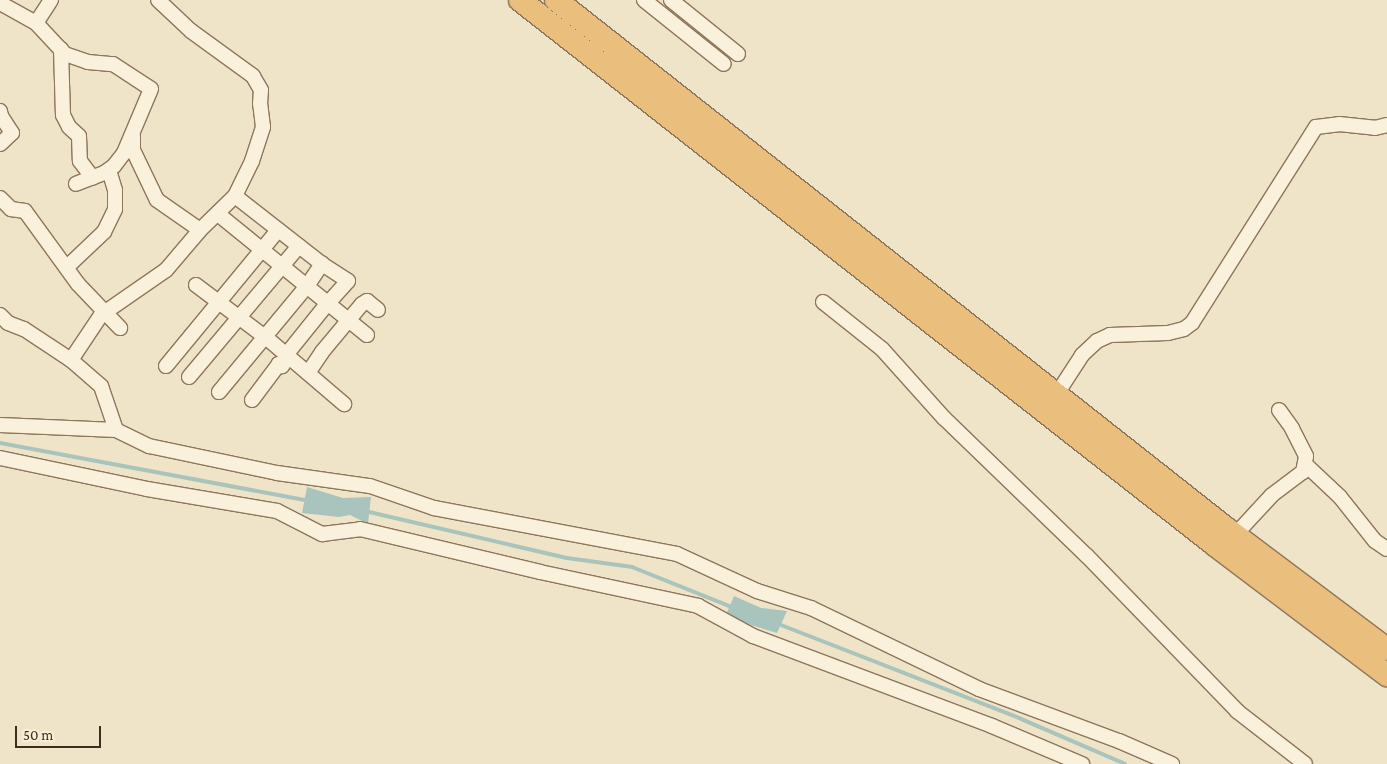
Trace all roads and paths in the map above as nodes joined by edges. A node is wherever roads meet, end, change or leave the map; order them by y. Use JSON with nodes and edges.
{"nodes":[{"id":1,"x":51,"y":0,"type":"edge"},
{"id":2,"x":158,"y":0,"type":"edge"},
{"id":3,"x":520,"y":0,"type":"edge"},
{"id":4,"x":556,"y":0,"type":"edge"},
{"id":5,"x":644,"y":0,"type":"edge"},
{"id":6,"x":671,"y":0,"type":"edge"},
{"id":7,"x":0,"y":3,"type":"edge"},
{"id":8,"x":36,"y":24,"type":"junction"},
{"id":9,"x":61,"y":50,"type":"junction"},
{"id":10,"x":738,"y":54,"type":"dead end"},
{"id":11,"x":724,"y":64,"type":"dead end"},
{"id":12,"x":0,"y":111,"type":"edge"},
{"id":13,"x":1387,"y":124,"type":"edge"},
{"id":14,"x":135,"y":128,"type":"junction"},
{"id":15,"x":0,"y":144,"type":"edge"},
{"id":16,"x":109,"y":170,"type":"junction"},
{"id":17,"x":93,"y":178,"type":"junction"},
{"id":18,"x":76,"y":184,"type":"dead end"},
{"id":19,"x":235,"y":196,"type":"junction"},
{"id":20,"x":0,"y":198,"type":"edge"},
{"id":21,"x":218,"y":214,"type":"junction"},
{"id":22,"x":200,"y":230,"type":"junction"},
{"id":23,"x":278,"y":230,"type":"junction"},
{"id":24,"x":299,"y":246,"type":"junction"},
{"id":25,"x":262,"y":249,"type":"junction"},
{"id":26,"x":322,"y":264,"type":"junction"},
{"id":27,"x":282,"y":266,"type":"junction"},
{"id":28,"x":67,"y":267,"type":"junction"},
{"id":29,"x":196,"y":285,"type":"dead end"},
{"id":30,"x":306,"y":286,"type":"junction"},
{"id":31,"x":219,"y":300,"type":"junction"},
{"id":32,"x":823,"y":302,"type":"dead end"},
{"id":33,"x":327,"y":304,"type":"junction"},
{"id":34,"x":378,"y":310,"type":"dead end"},
{"id":35,"x":105,"y":312,"type":"junction"},
{"id":36,"x":0,"y":315,"type":"edge"},
{"id":37,"x":239,"y":316,"type":"junction"},
{"id":38,"x":350,"y":320,"type":"junction"},
{"id":39,"x":120,"y":328,"type":"dead end"},
{"id":40,"x":264,"y":336,"type":"junction"},
{"id":41,"x":367,"y":336,"type":"dead end"},
{"id":42,"x":286,"y":355,"type":"junction"},
{"id":43,"x":71,"y":360,"type":"junction"},
{"id":44,"x":166,"y":366,"type":"dead end"},
{"id":45,"x":308,"y":373,"type":"junction"},
{"id":46,"x":189,"y":378,"type":"dead end"},
{"id":47,"x":219,"y":392,"type":"dead end"},
{"id":48,"x":1046,"y":399,"type":"junction"},
{"id":49,"x":252,"y":400,"type":"dead end"},
{"id":50,"x":344,"y":404,"type":"dead end"},
{"id":51,"x":1279,"y":410,"type":"dead end"},
{"id":52,"x":0,"y":425,"type":"edge"},
{"id":53,"x":116,"y":430,"type":"junction"},
{"id":54,"x":0,"y":458,"type":"edge"},
{"id":55,"x":1304,"y":464,"type":"junction"},
{"id":56,"x":1235,"y":535,"type":"junction"},
{"id":57,"x":1387,"y":549,"type":"edge"},
{"id":58,"x":1387,"y":649,"type":"edge"},
{"id":59,"x":1387,"y":675,"type":"edge"},
{"id":60,"x":1082,"y":764,"type":"edge"},
{"id":61,"x":1172,"y":764,"type":"edge"},
{"id":62,"x":1305,"y":764,"type":"edge"}],
"edges":[{"from":1,"to":8,"type":"street"},
{"from":2,"to":19,"type":"street"},
{"from":3,"to":48,"type":"highway"},
{"from":4,"to":48,"type":"highway"},
{"from":5,"to":11,"type":"street"},
{"from":6,"to":10,"type":"street"},
{"from":7,"to":8,"type":"street"},
{"from":8,"to":9,"type":"street"},
{"from":9,"to":14,"type":"street"},
{"from":9,"to":17,"type":"street"},
{"from":12,"to":15,"type":"street"},
{"from":13,"to":48,"type":"street"},
{"from":14,"to":16,"type":"street"},
{"from":14,"to":22,"type":"street"},
{"from":16,"to":17,"type":"street"},
{"from":16,"to":28,"type":"street"},
{"from":17,"to":18,"type":"street"},
{"from":19,"to":21,"type":"street"},
{"from":19,"to":23,"type":"street"},
{"from":20,"to":28,"type":"street"},
{"from":21,"to":22,"type":"street"},
{"from":21,"to":25,"type":"street"},
{"from":22,"to":35,"type":"street"},
{"from":23,"to":24,"type":"street"},
{"from":23,"to":25,"type":"street"},
{"from":24,"to":26,"type":"street"},
{"from":24,"to":27,"type":"street"},
{"from":25,"to":27,"type":"street"},
{"from":25,"to":31,"type":"street"},
{"from":26,"to":30,"type":"street"},
{"from":26,"to":33,"type":"street"},
{"from":27,"to":30,"type":"street"},
{"from":27,"to":37,"type":"street"},
{"from":28,"to":35,"type":"street"},
{"from":29,"to":31,"type":"street"},
{"from":30,"to":33,"type":"street"},
{"from":30,"to":40,"type":"street"},
{"from":31,"to":37,"type":"street"},
{"from":31,"to":44,"type":"street"},
{"from":32,"to":62,"type":"street"},
{"from":33,"to":38,"type":"street"},
{"from":33,"to":42,"type":"street"},
{"from":34,"to":38,"type":"street"},
{"from":35,"to":39,"type":"street"},
{"from":35,"to":43,"type":"street"},
{"from":36,"to":43,"type":"street"},
{"from":37,"to":40,"type":"street"},
{"from":37,"to":46,"type":"street"},
{"from":38,"to":41,"type":"street"},
{"from":38,"to":45,"type":"street"},
{"from":40,"to":42,"type":"street"},
{"from":40,"to":47,"type":"street"},
{"from":42,"to":45,"type":"street"},
{"from":42,"to":49,"type":"street"},
{"from":43,"to":53,"type":"street"},
{"from":45,"to":50,"type":"street"},
{"from":48,"to":56,"type":"highway"},
{"from":48,"to":59,"type":"highway"},
{"from":51,"to":55,"type":"street"},
{"from":52,"to":53,"type":"street"},
{"from":53,"to":61,"type":"street"},
{"from":54,"to":60,"type":"street"},
{"from":55,"to":56,"type":"street"},
{"from":55,"to":57,"type":"street"},
{"from":56,"to":58,"type":"highway"}]}
